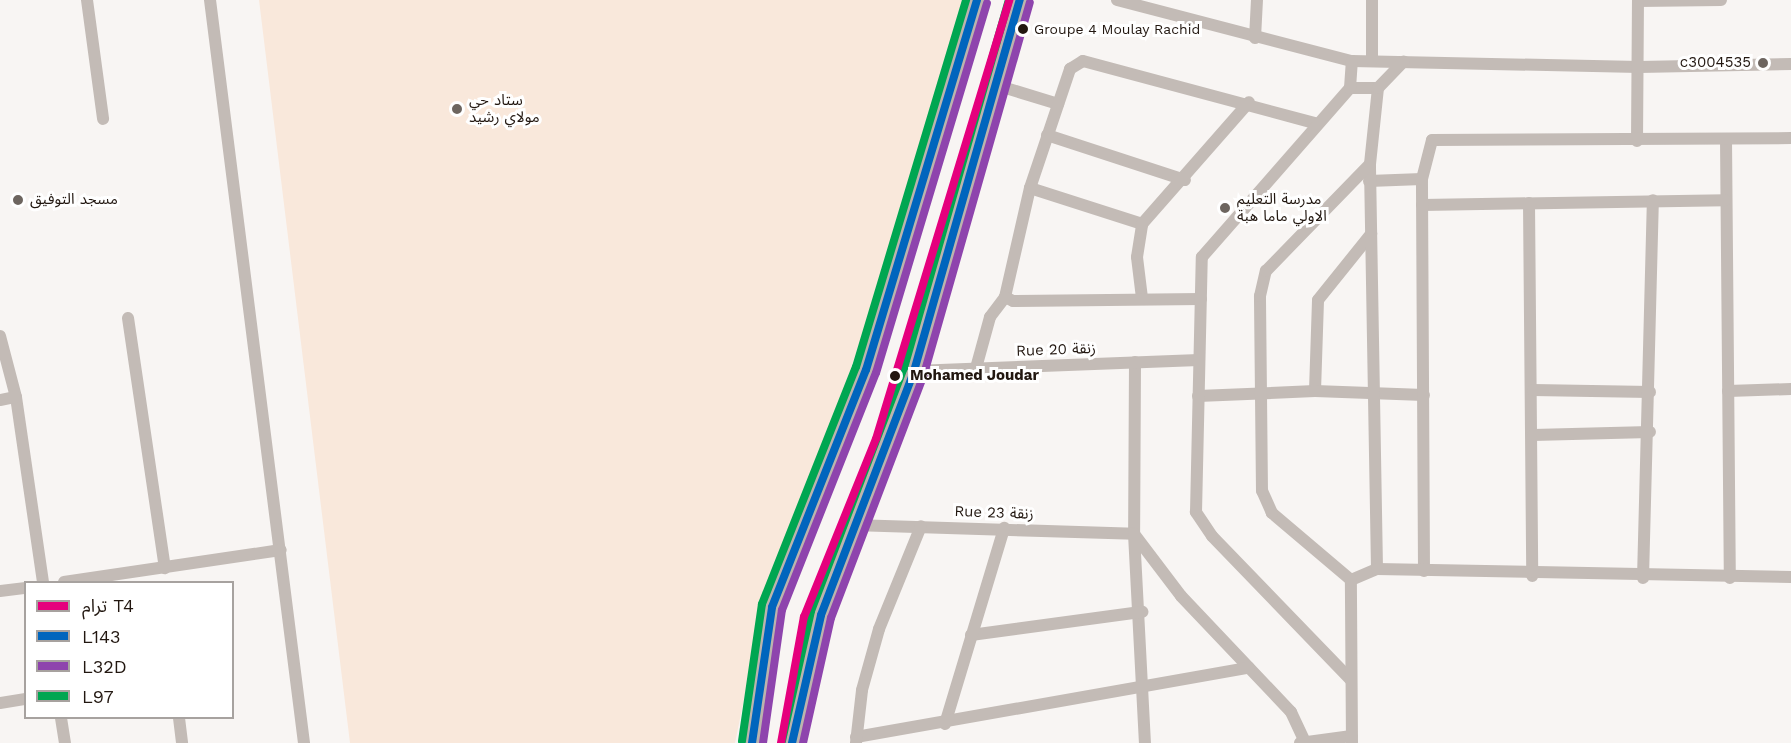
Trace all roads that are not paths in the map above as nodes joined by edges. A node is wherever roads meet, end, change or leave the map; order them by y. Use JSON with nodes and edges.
{"nodes":[{"id":1,"x":87,"y":0,"type":"edge"},
{"id":2,"x":210,"y":0,"type":"edge"},
{"id":3,"x":977,"y":0,"type":"edge"},
{"id":4,"x":1020,"y":0,"type":"edge"},
{"id":5,"x":1117,"y":0,"type":"edge"},
{"id":6,"x":1257,"y":0,"type":"edge"},
{"id":7,"x":1372,"y":0,"type":"edge"},
{"id":8,"x":1638,"y":0,"type":"edge"},
{"id":9,"x":1704,"y":0,"type":"edge"},
{"id":10,"x":1721,"y":0,"type":"edge"},
{"id":11,"x":1255,"y":38,"type":"junction"},
{"id":12,"x":1372,"y":60,"type":"junction"},
{"id":13,"x":1404,"y":60,"type":"junction"},
{"id":14,"x":1352,"y":61,"type":"junction"},
{"id":15,"x":1791,"y":64,"type":"edge"},
{"id":16,"x":1639,"y":67,"type":"junction"},
{"id":17,"x":996,"y":85,"type":"junction"},
{"id":18,"x":1350,"y":88,"type":"junction"},
{"id":19,"x":1378,"y":88,"type":"junction"},
{"id":20,"x":1249,"y":102,"type":"junction"},
{"id":21,"x":1058,"y":104,"type":"junction"},
{"id":22,"x":103,"y":119,"type":"dead end"},
{"id":23,"x":1316,"y":123,"type":"junction"},
{"id":24,"x":1047,"y":135,"type":"junction"},
{"id":25,"x":1791,"y":138,"type":"edge"},
{"id":26,"x":1726,"y":139,"type":"junction"},
{"id":27,"x":1637,"y":141,"type":"junction"},
{"id":28,"x":1370,"y":164,"type":"junction"},
{"id":29,"x":1422,"y":179,"type":"junction"},
{"id":30,"x":1185,"y":180,"type":"junction"},
{"id":31,"x":1369,"y":181,"type":"junction"},
{"id":32,"x":1030,"y":189,"type":"junction"},
{"id":33,"x":1653,"y":200,"type":"junction"},
{"id":34,"x":1725,"y":200,"type":"junction"},
{"id":35,"x":1529,"y":203,"type":"junction"},
{"id":36,"x":1422,"y":205,"type":"junction"},
{"id":37,"x":1142,"y":224,"type":"junction"},
{"id":38,"x":1371,"y":234,"type":"junction"},
{"id":39,"x":1005,"y":297,"type":"junction"},
{"id":40,"x":1142,"y":298,"type":"junction"},
{"id":41,"x":1201,"y":300,"type":"junction"},
{"id":42,"x":128,"y":318,"type":"dead end"},
{"id":43,"x":0,"y":336,"type":"edge"},
{"id":44,"x":1199,"y":360,"type":"junction"},
{"id":45,"x":1135,"y":362,"type":"junction"},
{"id":46,"x":976,"y":368,"type":"junction"},
{"id":47,"x":914,"y":370,"type":"junction"},
{"id":48,"x":1791,"y":389,"type":"edge"},
{"id":49,"x":1533,"y":390,"type":"junction"},
{"id":50,"x":1315,"y":391,"type":"junction"},
{"id":51,"x":1728,"y":391,"type":"junction"},
{"id":52,"x":1263,"y":392,"type":"junction"},
{"id":53,"x":1375,"y":392,"type":"junction"},
{"id":54,"x":1650,"y":392,"type":"junction"},
{"id":55,"x":1424,"y":395,"type":"junction"},
{"id":56,"x":1198,"y":396,"type":"junction"},
{"id":57,"x":16,"y":397,"type":"junction"},
{"id":58,"x":0,"y":400,"type":"edge"},
{"id":59,"x":1650,"y":432,"type":"junction"},
{"id":60,"x":1533,"y":435,"type":"junction"},
{"id":61,"x":853,"y":525,"type":"junction"},
{"id":62,"x":921,"y":526,"type":"junction"},
{"id":63,"x":1004,"y":528,"type":"junction"},
{"id":64,"x":1134,"y":534,"type":"junction"},
{"id":65,"x":281,"y":550,"type":"junction"},
{"id":66,"x":165,"y":568,"type":"junction"},
{"id":67,"x":1377,"y":569,"type":"junction"},
{"id":68,"x":1424,"y":571,"type":"junction"},
{"id":69,"x":1532,"y":576,"type":"junction"},
{"id":70,"x":1791,"y":577,"type":"edge"},
{"id":71,"x":1643,"y":578,"type":"junction"},
{"id":72,"x":1730,"y":578,"type":"junction"},
{"id":73,"x":1352,"y":580,"type":"junction"},
{"id":74,"x":43,"y":581,"type":"edge"},
{"id":75,"x":71,"y":581,"type":"edge"},
{"id":76,"x":24,"y":588,"type":"edge"},
{"id":77,"x":0,"y":591,"type":"edge"},
{"id":78,"x":1142,"y":612,"type":"junction"},
{"id":79,"x":971,"y":635,"type":"junction"},
{"id":80,"x":1249,"y":668,"type":"junction"},
{"id":81,"x":1351,"y":680,"type":"junction"},
{"id":82,"x":1144,"y":690,"type":"junction"},
{"id":83,"x":24,"y":699,"type":"edge"},
{"id":84,"x":0,"y":703,"type":"edge"},
{"id":85,"x":61,"y":719,"type":"edge"},
{"id":86,"x":179,"y":719,"type":"edge"},
{"id":87,"x":945,"y":724,"type":"junction"},
{"id":88,"x":1352,"y":739,"type":"edge"},
{"id":89,"x":856,"y":740,"type":"edge"},
{"id":90,"x":1303,"y":742,"type":"edge"},
{"id":91,"x":65,"y":743,"type":"edge"},
{"id":92,"x":182,"y":743,"type":"edge"},
{"id":93,"x":304,"y":743,"type":"edge"},
{"id":94,"x":752,"y":743,"type":"edge"},
{"id":95,"x":792,"y":743,"type":"edge"},
{"id":96,"x":1145,"y":743,"type":"edge"}],
"edges":[{"from":1,"to":22,"type":"street"},
{"from":2,"to":65,"type":"street"},
{"from":3,"to":94,"type":"main road"},
{"from":4,"to":17,"type":"main road"},
{"from":5,"to":11,"type":"street"},
{"from":6,"to":11,"type":"street"},
{"from":7,"to":12,"type":"street"},
{"from":8,"to":9,"type":"street"},
{"from":8,"to":16,"type":"street"},
{"from":9,"to":10,"type":"street"},
{"from":11,"to":14,"type":"street"},
{"from":12,"to":13,"type":"street"},
{"from":12,"to":14,"type":"street"},
{"from":13,"to":16,"type":"street"},
{"from":13,"to":19,"type":"street"},
{"from":14,"to":18,"type":"street"},
{"from":15,"to":16,"type":"street"},
{"from":16,"to":27,"type":"street"},
{"from":17,"to":21,"type":"street"},
{"from":17,"to":47,"type":"main road"},
{"from":18,"to":19,"type":"street"},
{"from":18,"to":23,"type":"street"},
{"from":19,"to":28,"type":"street"},
{"from":20,"to":21,"type":"street"},
{"from":20,"to":23,"type":"street"},
{"from":20,"to":30,"type":"street"},
{"from":21,"to":24,"type":"street"},
{"from":23,"to":41,"type":"street"},
{"from":24,"to":30,"type":"street"},
{"from":24,"to":32,"type":"street"},
{"from":25,"to":26,"type":"street"},
{"from":26,"to":27,"type":"street"},
{"from":26,"to":34,"type":"street"},
{"from":27,"to":29,"type":"street"},
{"from":28,"to":31,"type":"street"},
{"from":28,"to":52,"type":"street"},
{"from":29,"to":31,"type":"street"},
{"from":29,"to":36,"type":"street"},
{"from":30,"to":37,"type":"street"},
{"from":31,"to":38,"type":"street"},
{"from":32,"to":37,"type":"street"},
{"from":32,"to":39,"type":"street"},
{"from":33,"to":34,"type":"street"},
{"from":33,"to":35,"type":"street"},
{"from":33,"to":54,"type":"street"},
{"from":34,"to":51,"type":"street"},
{"from":35,"to":36,"type":"street"},
{"from":35,"to":49,"type":"street"},
{"from":36,"to":55,"type":"street"},
{"from":37,"to":40,"type":"street"},
{"from":38,"to":50,"type":"street"},
{"from":38,"to":53,"type":"street"},
{"from":39,"to":40,"type":"street"},
{"from":39,"to":46,"type":"street"},
{"from":40,"to":41,"type":"street"},
{"from":41,"to":44,"type":"street"},
{"from":42,"to":66,"type":"street"},
{"from":43,"to":57,"type":"street"},
{"from":44,"to":45,"type":"street","name":"Rue 20 زنقة"},
{"from":44,"to":56,"type":"street"},
{"from":45,"to":46,"type":"street","name":"Rue 20 زنقة"},
{"from":45,"to":64,"type":"street"},
{"from":46,"to":47,"type":"street","name":"Rue 20 زنقة"},
{"from":47,"to":61,"type":"main road"},
{"from":48,"to":51,"type":"street"},
{"from":49,"to":54,"type":"street"},
{"from":49,"to":60,"type":"street"},
{"from":50,"to":52,"type":"street"},
{"from":50,"to":53,"type":"street"},
{"from":51,"to":72,"type":"street"},
{"from":52,"to":56,"type":"street"},
{"from":52,"to":73,"type":"street"},
{"from":53,"to":55,"type":"street"},
{"from":53,"to":67,"type":"street"},
{"from":54,"to":59,"type":"street"},
{"from":55,"to":68,"type":"street"},
{"from":56,"to":81,"type":"street"},
{"from":57,"to":58,"type":"street"},
{"from":57,"to":74,"type":"street"},
{"from":59,"to":60,"type":"street"},
{"from":59,"to":71,"type":"street"},
{"from":60,"to":69,"type":"street"},
{"from":61,"to":62,"type":"street","name":"Rue 23 زنقة"},
{"from":61,"to":95,"type":"main road"},
{"from":62,"to":63,"type":"street","name":"Rue 23 زنقة"},
{"from":62,"to":89,"type":"street"},
{"from":63,"to":64,"type":"street","name":"Rue 23 زنقة"},
{"from":63,"to":79,"type":"street"},
{"from":64,"to":78,"type":"street"},
{"from":64,"to":80,"type":"street"},
{"from":65,"to":66,"type":"street"},
{"from":65,"to":93,"type":"street"},
{"from":66,"to":75,"type":"street"},
{"from":67,"to":68,"type":"street"},
{"from":67,"to":73,"type":"street"},
{"from":68,"to":69,"type":"street"},
{"from":69,"to":71,"type":"street"},
{"from":70,"to":72,"type":"street"},
{"from":71,"to":72,"type":"street"},
{"from":73,"to":81,"type":"street"},
{"from":76,"to":77,"type":"street"},
{"from":78,"to":79,"type":"street"},
{"from":78,"to":82,"type":"street"},
{"from":79,"to":87,"type":"street"},
{"from":80,"to":82,"type":"street"},
{"from":80,"to":90,"type":"street"},
{"from":81,"to":88,"type":"street"},
{"from":82,"to":87,"type":"street"},
{"from":82,"to":96,"type":"street"},
{"from":83,"to":84,"type":"street"},
{"from":85,"to":91,"type":"street"},
{"from":86,"to":92,"type":"street"},
{"from":87,"to":89,"type":"street"},
{"from":88,"to":90,"type":"street"}]}
